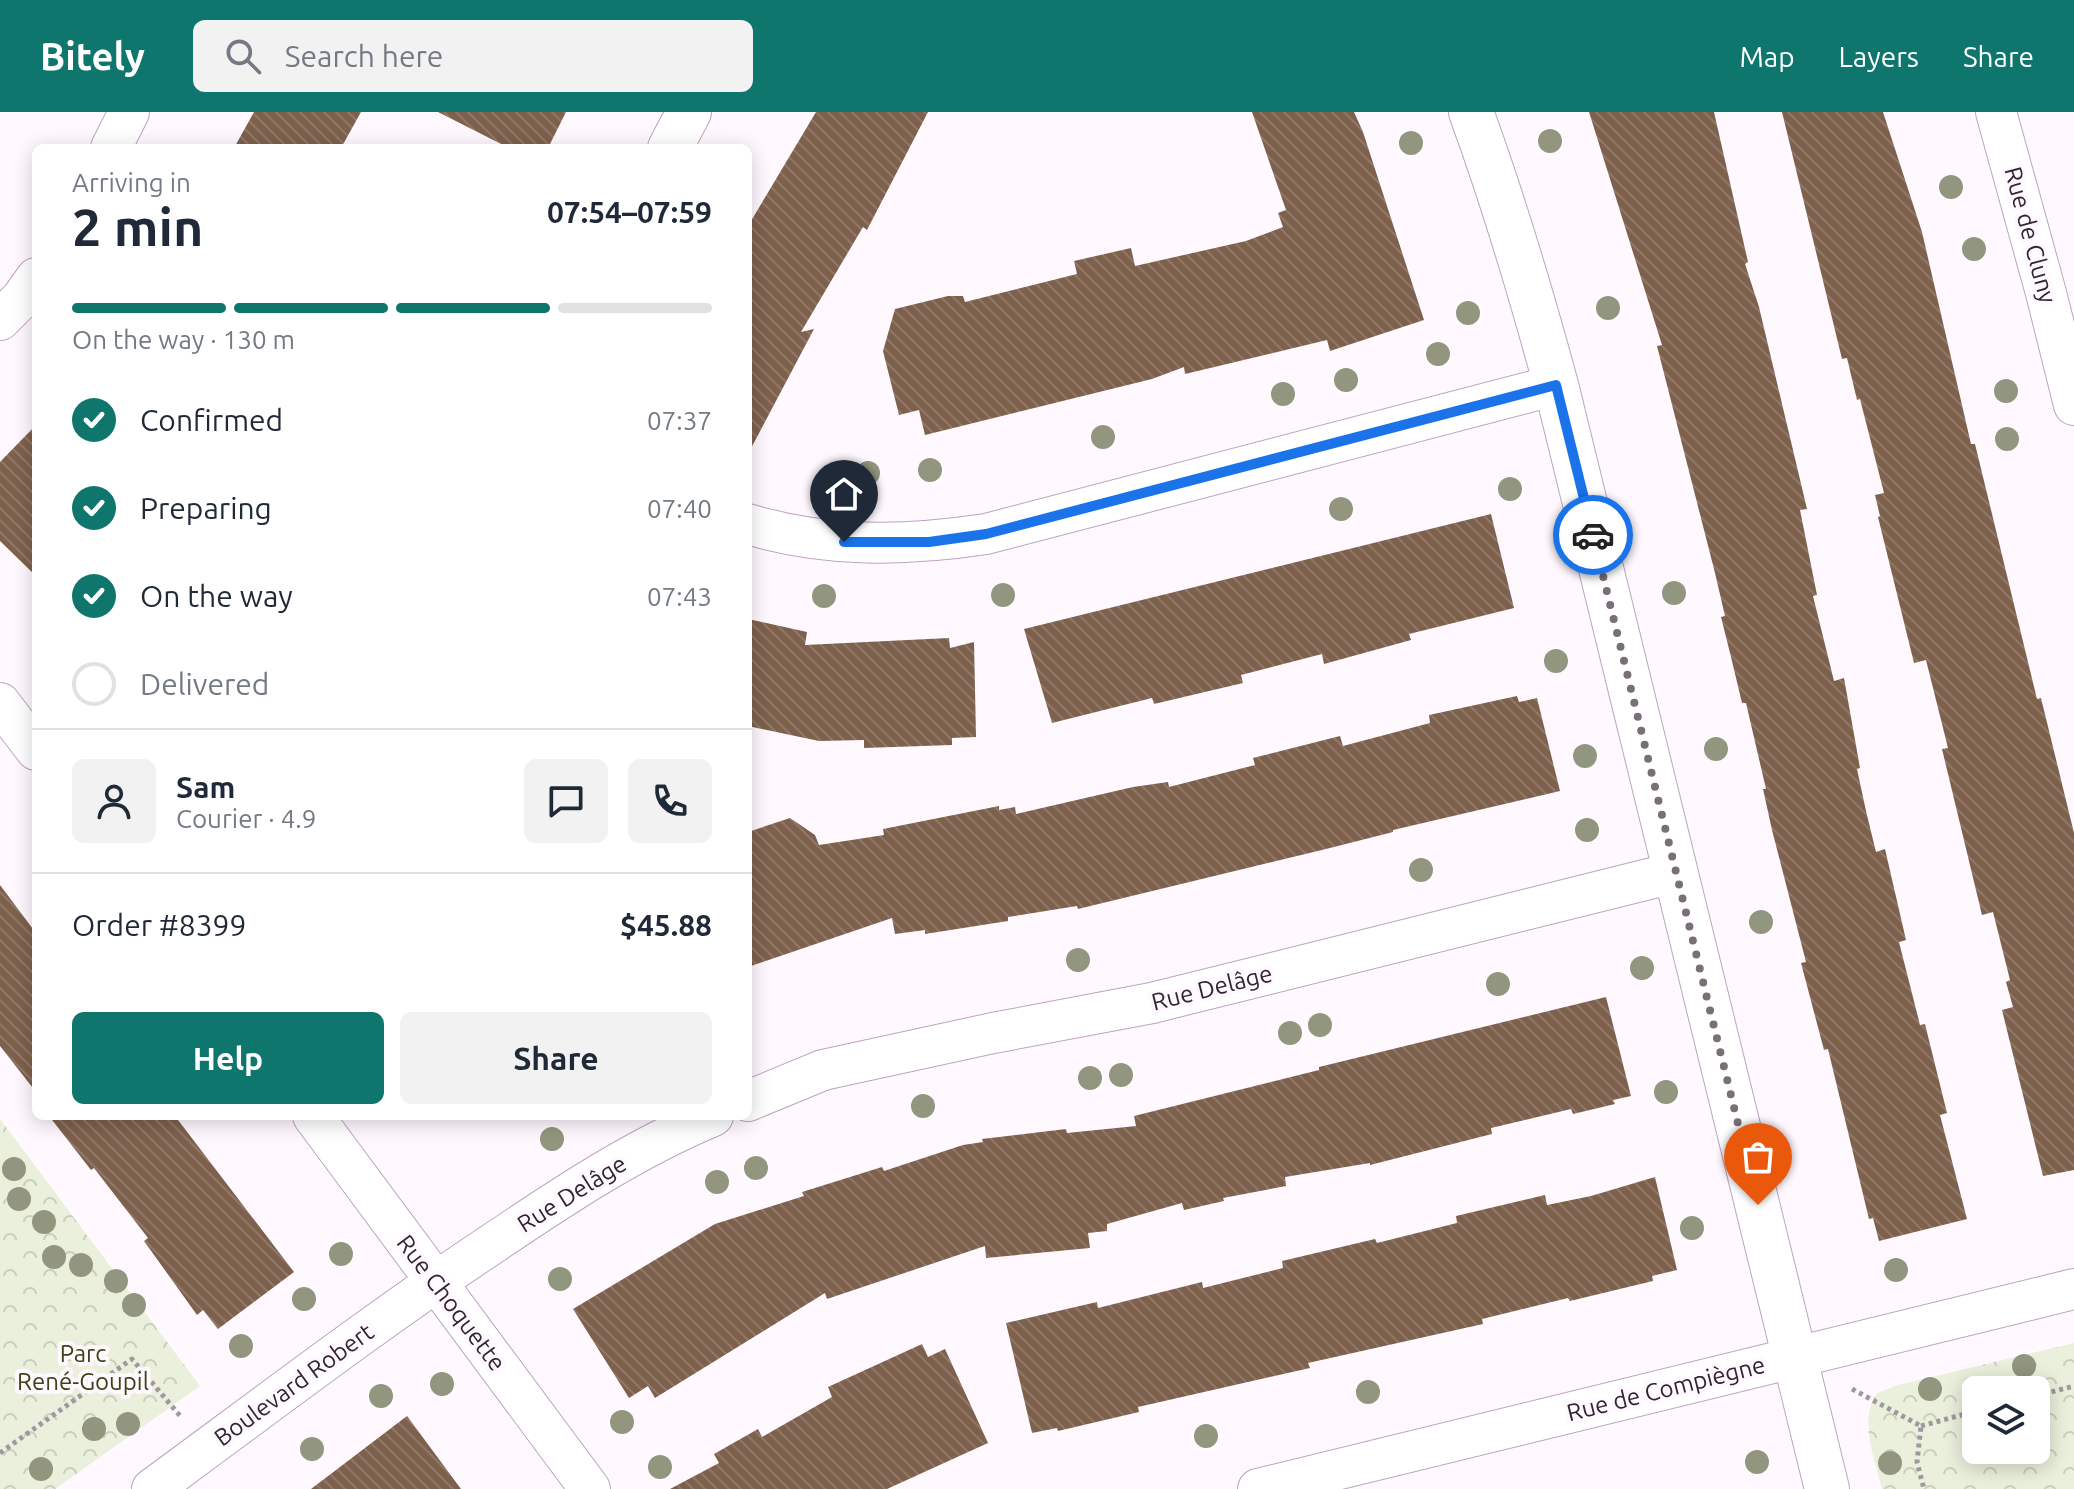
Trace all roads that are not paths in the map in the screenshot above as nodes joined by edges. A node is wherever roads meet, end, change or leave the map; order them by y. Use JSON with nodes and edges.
{"nodes":[{"id":1,"x":129,"y":112,"type":"edge"},
{"id":2,"x":689,"y":112,"type":"edge"},
{"id":3,"x":1471,"y":112,"type":"edge"},
{"id":4,"x":1996,"y":112,"type":"edge"},
{"id":5,"x":113,"y":144,"type":"edge"},
{"id":6,"x":672,"y":144,"type":"edge"},
{"id":7,"x":32,"y":284,"type":"edge"},
{"id":8,"x":0,"y":320,"type":"edge"},
{"id":9,"x":1556,"y":385,"type":"junction"},
{"id":10,"x":2074,"y":405,"type":"edge"},
{"id":11,"x":752,"y":525,"type":"edge"},
{"id":12,"x":0,"y":703,"type":"edge"},
{"id":13,"x":32,"y":745,"type":"edge"},
{"id":14,"x":1677,"y":872,"type":"junction"},
{"id":15,"x":752,"y":1099,"type":"edge"},
{"id":16,"x":316,"y":1120,"type":"edge"},
{"id":17,"x":705,"y":1120,"type":"edge"},
{"id":18,"x":436,"y":1282,"type":"junction"},
{"id":19,"x":2074,"y":1289,"type":"edge"},
{"id":20,"x":1795,"y":1358,"type":"junction"},
{"id":21,"x":152,"y":1489,"type":"edge"},
{"id":22,"x":590,"y":1489,"type":"edge"},
{"id":23,"x":1258,"y":1489,"type":"edge"},
{"id":24,"x":1827,"y":1489,"type":"edge"}],
"edges":[{"from":1,"to":5,"type":"street"},
{"from":2,"to":6,"type":"street"},
{"from":3,"to":9,"type":"street"},
{"from":4,"to":10,"type":"street","name":"Rue de Cluny"},
{"from":7,"to":8,"type":"street"},
{"from":9,"to":11,"type":"street"},
{"from":9,"to":14,"type":"street"},
{"from":12,"to":13,"type":"street"},
{"from":14,"to":15,"type":"street","name":"Rue Delâge"},
{"from":14,"to":20,"type":"street"},
{"from":16,"to":18,"type":"street","name":"Rue Choquette"},
{"from":17,"to":18,"type":"street","name":"Rue Delâge"},
{"from":18,"to":21,"type":"street","name":"Boulevard Robert"},
{"from":18,"to":22,"type":"street","name":"Rue Choquette"},
{"from":19,"to":20,"type":"street","name":"Rue de Compiègne"},
{"from":20,"to":23,"type":"street","name":"Rue de Compiègne"},
{"from":20,"to":24,"type":"street"}]}
